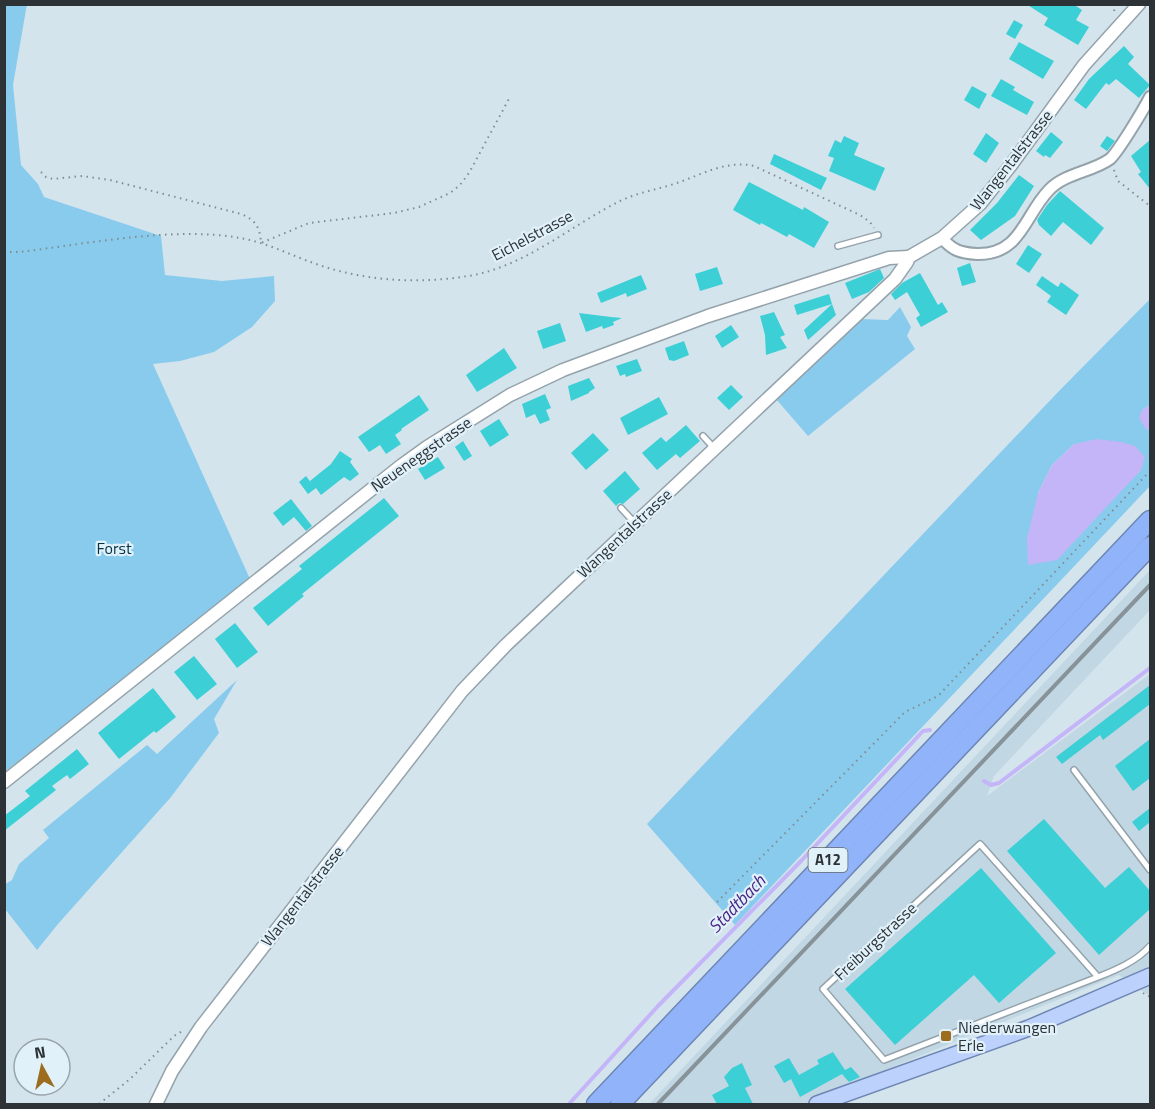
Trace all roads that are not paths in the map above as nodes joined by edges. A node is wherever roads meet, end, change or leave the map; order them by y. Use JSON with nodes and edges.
{"nodes":[{"id":1,"x":1138,"y":4,"type":"edge"},
{"id":2,"x":1150,"y":98,"type":"edge"},
{"id":3,"x":878,"y":235,"type":"road end"},
{"id":4,"x":942,"y":238,"type":"junction"},
{"id":5,"x":838,"y":246,"type":"dead end"},
{"id":6,"x":909,"y":257,"type":"junction"},
{"id":7,"x":703,"y":436,"type":"dead end"},
{"id":8,"x":714,"y":448,"type":"junction"},
{"id":9,"x":621,"y":508,"type":"dead end"},
{"id":10,"x":1150,"y":520,"type":"edge"},
{"id":11,"x":635,"y":524,"type":"junction"},
{"id":12,"x":1150,"y":546,"type":"edge"},
{"id":13,"x":1074,"y":770,"type":"dead end"},
{"id":14,"x":4,"y":782,"type":"edge"},
{"id":15,"x":1150,"y":870,"type":"edge"},
{"id":16,"x":1150,"y":946,"type":"edge"},
{"id":17,"x":1150,"y":976,"type":"edge"},
{"id":18,"x":1098,"y":977,"type":"junction"},
{"id":19,"x":156,"y":1104,"type":"edge"},
{"id":20,"x":596,"y":1104,"type":"edge"},
{"id":21,"x":620,"y":1104,"type":"edge"},
{"id":22,"x":817,"y":1104,"type":"edge"}],
"edges":[{"from":1,"to":4,"type":"street","name":"Wangentalstrasse"},
{"from":2,"to":4,"type":"street"},
{"from":3,"to":5,"type":"lane"},
{"from":4,"to":6,"type":"street","name":"Wangentalstrasse"},
{"from":6,"to":8,"type":"street","name":"Wangentalstrasse"},
{"from":6,"to":14,"type":"street","name":"Neueneggstrasse"},
{"from":7,"to":8,"type":"lane"},
{"from":8,"to":11,"type":"street","name":"Wangentalstrasse"},
{"from":9,"to":11,"type":"lane"},
{"from":10,"to":20,"type":"highway","number":"A12"},
{"from":11,"to":19,"type":"street","name":"Wangentalstrasse"},
{"from":12,"to":21,"type":"highway","number":"A12"},
{"from":13,"to":15,"type":"lane"},
{"from":16,"to":18,"type":"lane","name":"Freiburgstrasse"},
{"from":17,"to":22,"type":"main road"},
{"from":18,"to":18,"type":"lane","name":"Freiburgstrasse"}]}
